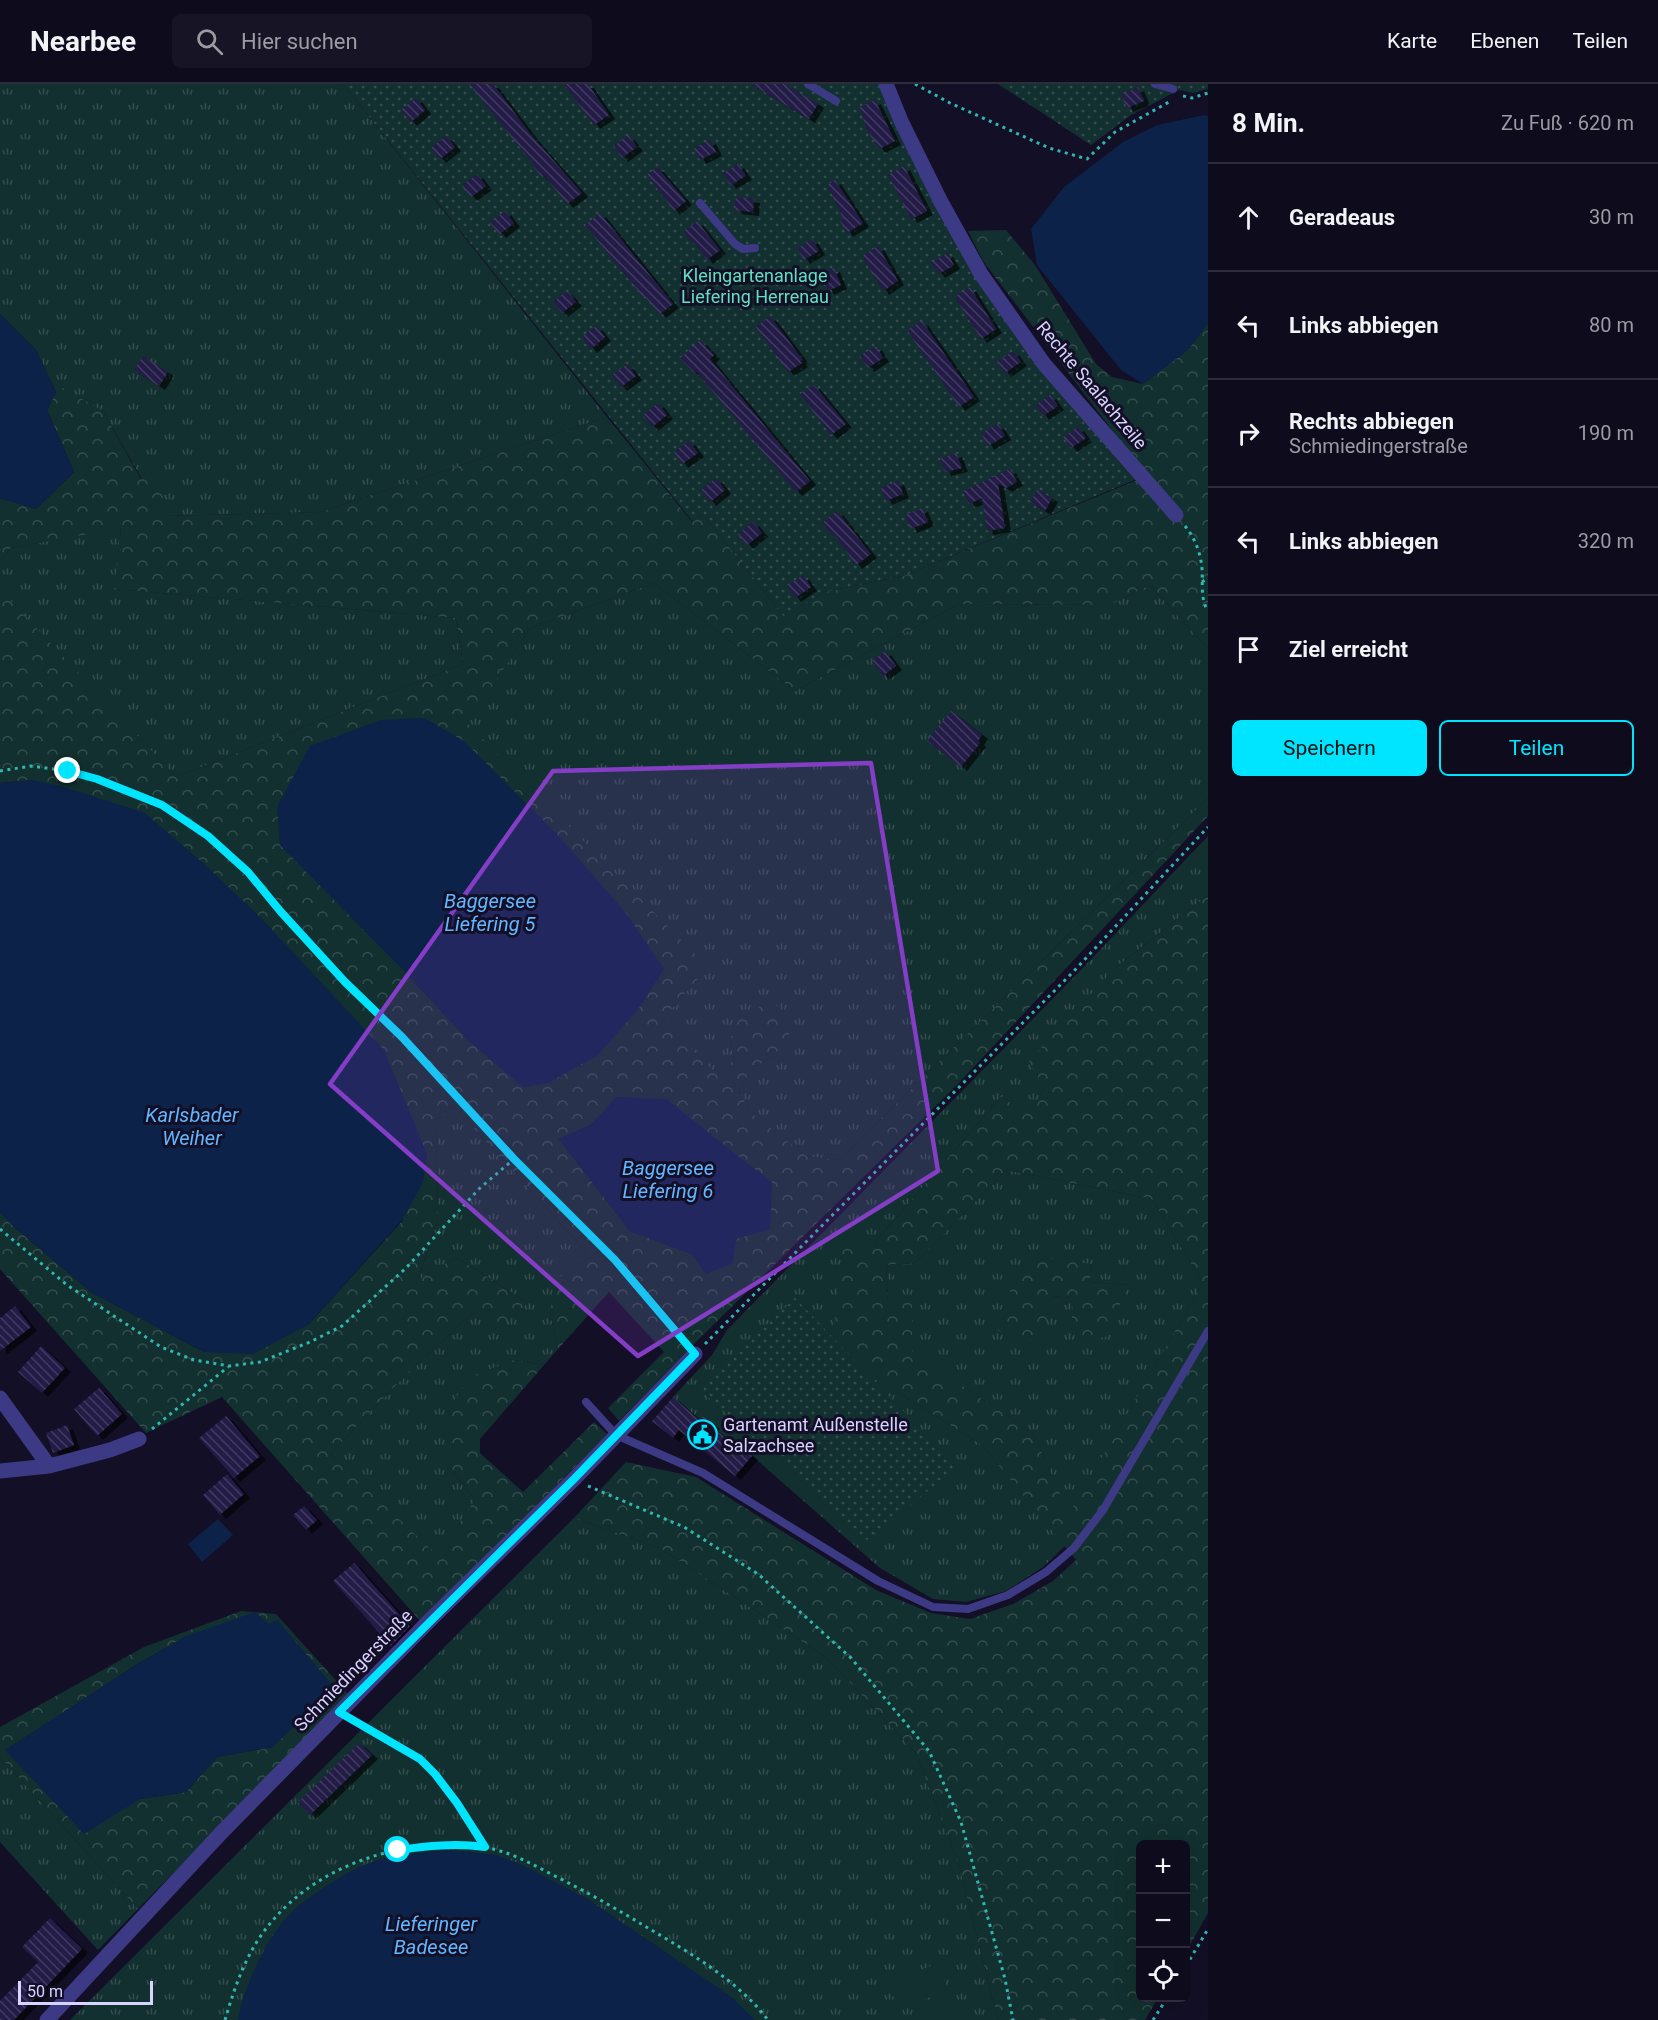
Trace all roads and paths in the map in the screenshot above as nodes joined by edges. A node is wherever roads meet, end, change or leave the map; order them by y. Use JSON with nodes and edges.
{"nodes":[{"id":1,"x":808,"y":84,"type":"edge"},
{"id":2,"x":886,"y":84,"type":"edge"},
{"id":3,"x":915,"y":84,"type":"edge"},
{"id":4,"x":1155,"y":84,"type":"edge"},
{"id":5,"x":1176,"y":93,"type":"joint"},
{"id":6,"x":1208,"y":93,"type":"edge"},
{"id":7,"x":836,"y":101,"type":"dead end"},
{"id":8,"x":1170,"y":101,"type":"dead end"},
{"id":9,"x":700,"y":203,"type":"dead end"},
{"id":10,"x":755,"y":248,"type":"dead end"},
{"id":11,"x":1176,"y":515,"type":"dead end"},
{"id":12,"x":1192,"y":534,"type":"dead end"},
{"id":13,"x":1208,"y":578,"type":"edge"},
{"id":14,"x":1202,"y":582,"type":"junction"},
{"id":15,"x":1208,"y":611,"type":"edge"},
{"id":16,"x":0,"y":771,"type":"edge"},
{"id":17,"x":1208,"y":827,"type":"edge"},
{"id":18,"x":514,"y":1159,"type":"junction"},
{"id":19,"x":0,"y":1230,"type":"edge"},
{"id":20,"x":1208,"y":1332,"type":"edge"},
{"id":21,"x":695,"y":1354,"type":"junction"},
{"id":22,"x":229,"y":1366,"type":"junction"},
{"id":23,"x":0,"y":1398,"type":"edge"},
{"id":24,"x":586,"y":1402,"type":"dead end"},
{"id":25,"x":616,"y":1435,"type":"junction"},
{"id":26,"x":139,"y":1439,"type":"joint"},
{"id":27,"x":49,"y":1466,"type":"junction"},
{"id":28,"x":0,"y":1471,"type":"edge"},
{"id":29,"x":573,"y":1480,"type":"junction"},
{"id":30,"x":339,"y":1712,"type":"junction"},
{"id":31,"x":485,"y":1847,"type":"junction"},
{"id":32,"x":1208,"y":1929,"type":"edge"},
{"id":33,"x":1190,"y":1958,"type":"edge"},
{"id":34,"x":1164,"y":2002,"type":"edge"},
{"id":35,"x":47,"y":2020,"type":"edge"},
{"id":36,"x":225,"y":2020,"type":"edge"},
{"id":37,"x":768,"y":2020,"type":"edge"},
{"id":38,"x":1013,"y":2020,"type":"edge"},
{"id":39,"x":1153,"y":2020,"type":"edge"}],
"edges":[{"from":1,"to":7,"type":"lane"},
{"from":2,"to":11,"type":"street","name":"Rechte Saalachzeile"},
{"from":3,"to":8,"type":"path"},
{"from":4,"to":5,"type":"lane"},
{"from":5,"to":6,"type":"path"},
{"from":9,"to":10,"type":"lane"},
{"from":12,"to":14,"type":"path"},
{"from":13,"to":14,"type":"path"},
{"from":14,"to":15,"type":"path"},
{"from":16,"to":18,"type":"path"},
{"from":17,"to":21,"type":"path"},
{"from":18,"to":21,"type":"path"},
{"from":18,"to":22,"type":"path"},
{"from":19,"to":22,"type":"path"},
{"from":20,"to":25,"type":"lane"},
{"from":21,"to":25,"type":"street","name":"Schmiedingerstraße"},
{"from":22,"to":26,"type":"path"},
{"from":23,"to":27,"type":"street"},
{"from":24,"to":25,"type":"lane"},
{"from":25,"to":29,"type":"street","name":"Schmiedingerstraße"},
{"from":26,"to":27,"type":"street"},
{"from":27,"to":28,"type":"street"},
{"from":29,"to":30,"type":"street","name":"Schmiedingerstraße"},
{"from":29,"to":38,"type":"path"},
{"from":30,"to":31,"type":"path"},
{"from":30,"to":35,"type":"street","name":"Schmiedingerstraße"},
{"from":31,"to":36,"type":"path"},
{"from":31,"to":37,"type":"path"},
{"from":32,"to":33,"type":"path"},
{"from":34,"to":39,"type":"path"}]}
